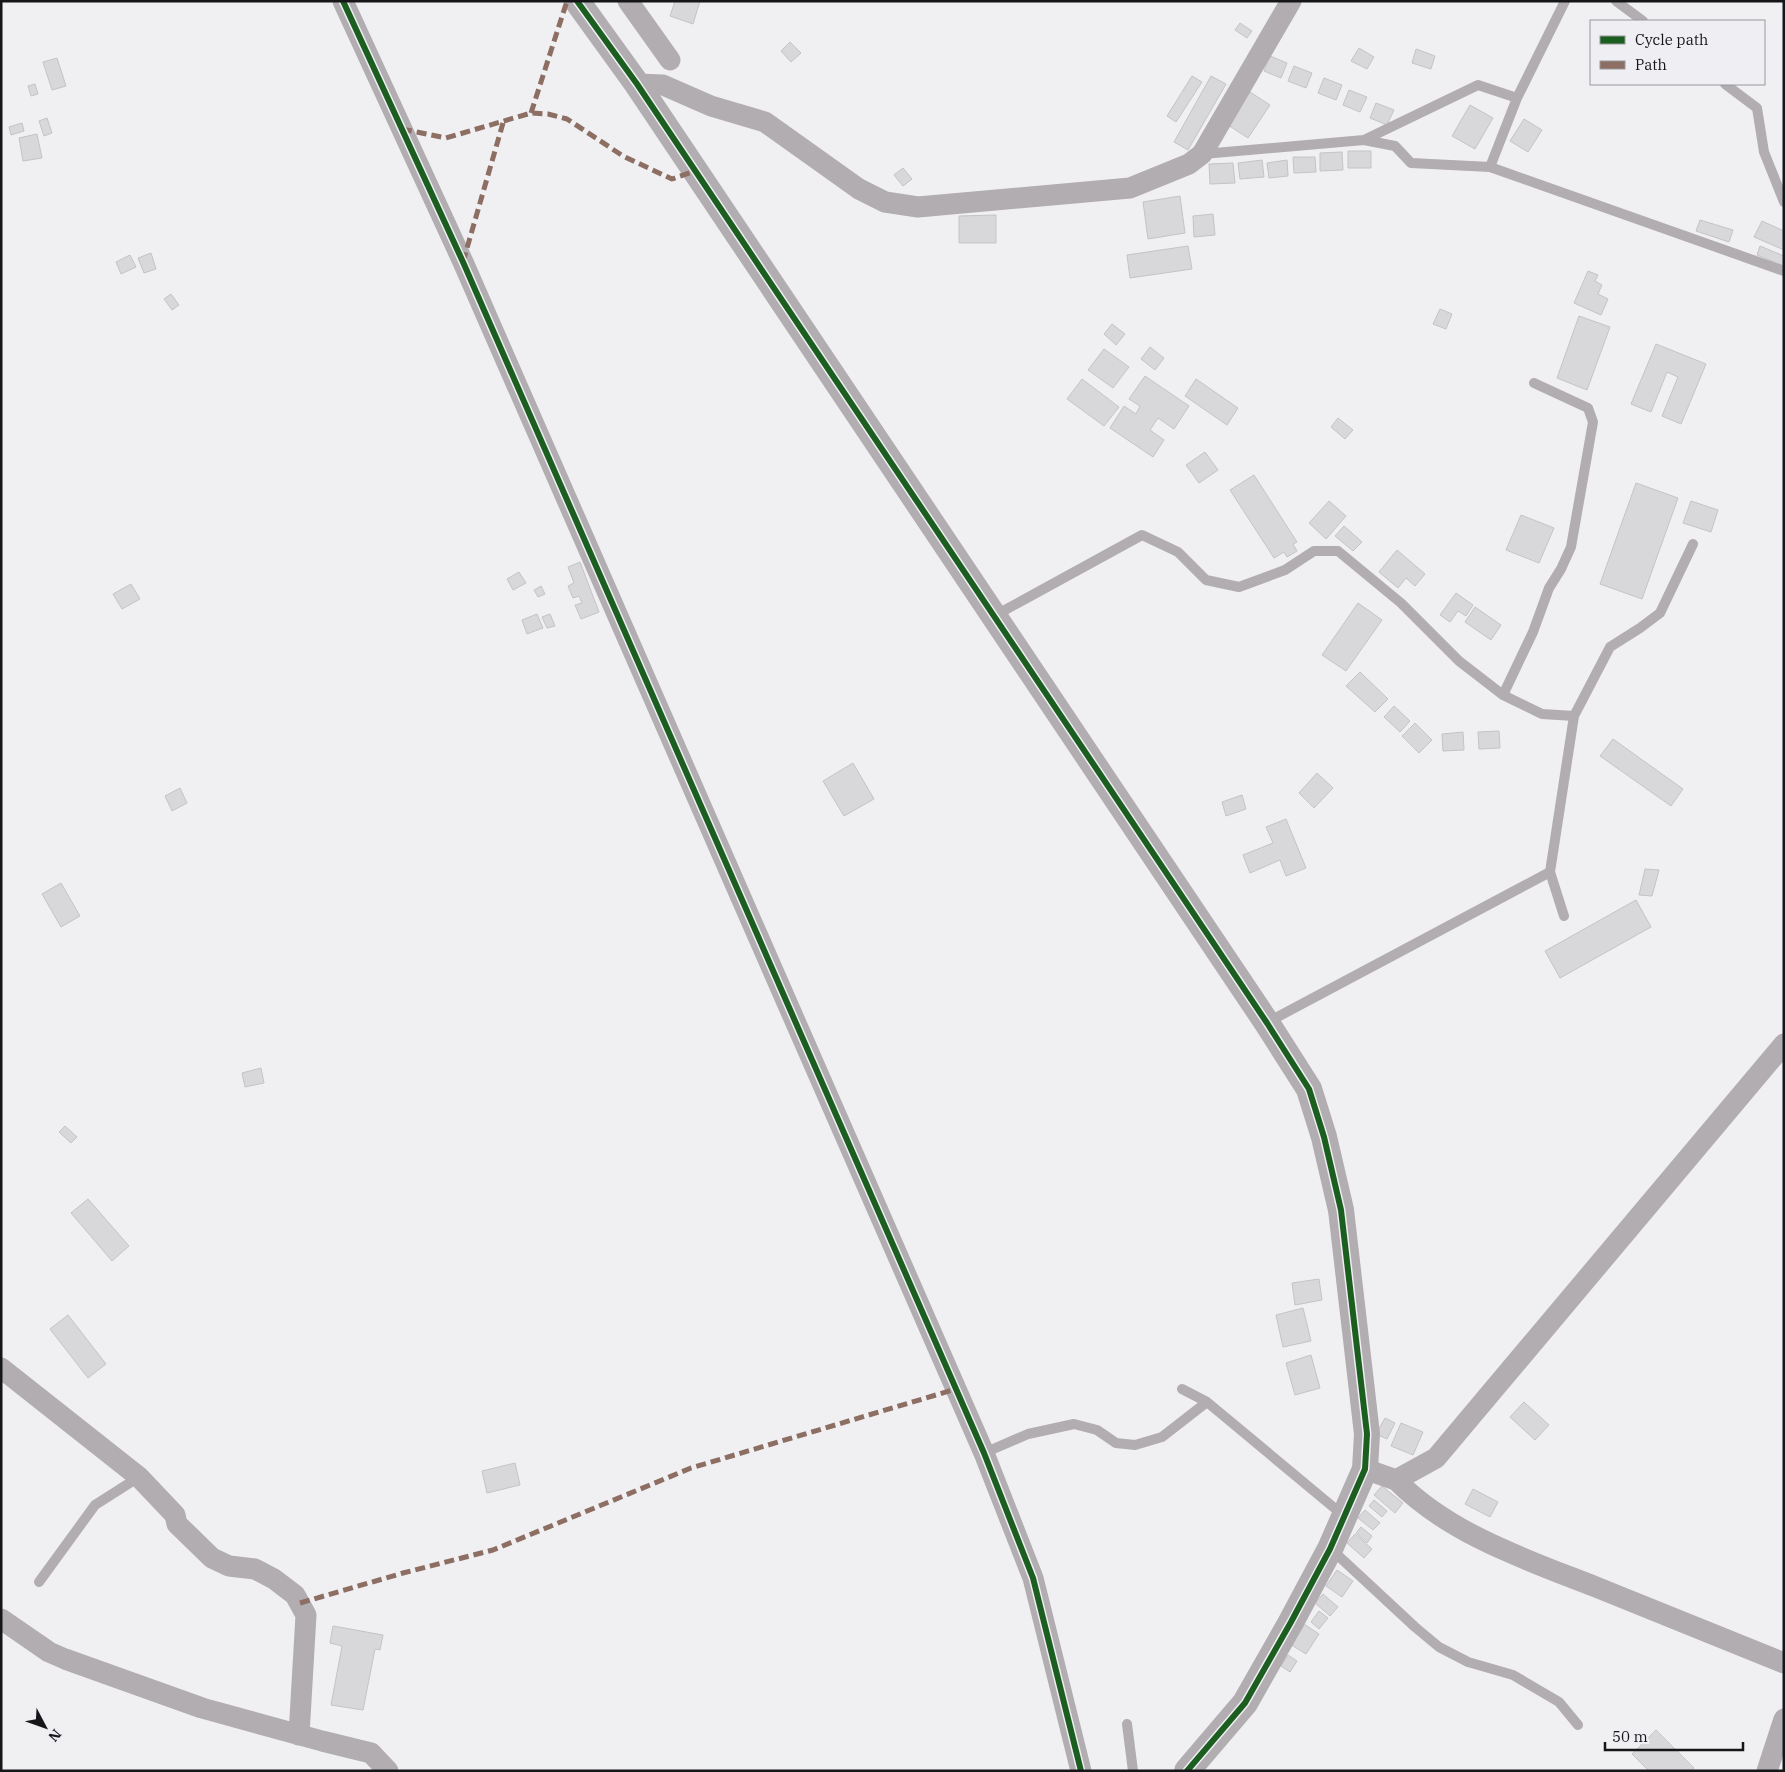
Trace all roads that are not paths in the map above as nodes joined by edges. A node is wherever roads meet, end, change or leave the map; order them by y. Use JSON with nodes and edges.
{"nodes":[{"id":1,"x":343,"y":1,"type":"edge"},
{"id":2,"x":577,"y":1,"type":"edge"},
{"id":3,"x":628,"y":1,"type":"edge"},
{"id":4,"x":1291,"y":1,"type":"edge"},
{"id":5,"x":1565,"y":1,"type":"edge"},
{"id":6,"x":1616,"y":1,"type":"edge"},
{"id":7,"x":1642,"y":20,"type":"edge"},
{"id":8,"x":670,"y":60,"type":"dead end"},
{"id":9,"x":637,"y":84,"type":"junction"},
{"id":10,"x":1726,"y":85,"type":"edge"},
{"id":11,"x":1517,"y":98,"type":"junction"},
{"id":12,"x":1364,"y":140,"type":"junction"},
{"id":13,"x":1202,"y":154,"type":"junction"},
{"id":14,"x":1490,"y":167,"type":"junction"},
{"id":15,"x":1784,"y":202,"type":"edge"},
{"id":16,"x":1784,"y":271,"type":"edge"},
{"id":17,"x":1534,"y":383,"type":"dead end"},
{"id":18,"x":1693,"y":544,"type":"dead end"},
{"id":19,"x":993,"y":616,"type":"junction"},
{"id":20,"x":1503,"y":695,"type":"junction"},
{"id":21,"x":1574,"y":716,"type":"junction"},
{"id":22,"x":1550,"y":872,"type":"junction"},
{"id":23,"x":1564,"y":916,"type":"dead end"},
{"id":24,"x":1267,"y":1023,"type":"junction"},
{"id":25,"x":1784,"y":1044,"type":"edge"},
{"id":26,"x":1,"y":1368,"type":"edge"},
{"id":27,"x":1182,"y":1389,"type":"dead end"},
{"id":28,"x":1207,"y":1402,"type":"junction"},
{"id":29,"x":984,"y":1453,"type":"junction"},
{"id":30,"x":1365,"y":1469,"type":"junction"},
{"id":31,"x":138,"y":1477,"type":"junction"},
{"id":32,"x":1408,"y":1491,"type":"junction"},
{"id":33,"x":1345,"y":1517,"type":"junction"},
{"id":34,"x":1330,"y":1549,"type":"junction"},
{"id":35,"x":39,"y":1582,"type":"dead end"},
{"id":36,"x":1,"y":1619,"type":"edge"},
{"id":37,"x":1784,"y":1663,"type":"edge"},
{"id":38,"x":1784,"y":1719,"type":"edge"},
{"id":39,"x":1127,"y":1724,"type":"dead end"},
{"id":40,"x":1578,"y":1725,"type":"dead end"},
{"id":41,"x":299,"y":1735,"type":"junction"},
{"id":42,"x":388,"y":1771,"type":"edge"},
{"id":43,"x":1081,"y":1771,"type":"edge"},
{"id":44,"x":1133,"y":1771,"type":"edge"},
{"id":45,"x":1186,"y":1771,"type":"edge"},
{"id":46,"x":1767,"y":1771,"type":"edge"}],
"edges":[{"from":1,"to":29,"type":"street"},
{"from":2,"to":9,"type":"street"},
{"from":3,"to":8,"type":"street"},
{"from":4,"to":13,"type":"street"},
{"from":5,"to":11,"type":"lane"},
{"from":6,"to":7,"type":"lane"},
{"from":9,"to":13,"type":"street"},
{"from":9,"to":19,"type":"street"},
{"from":10,"to":15,"type":"lane"},
{"from":11,"to":12,"type":"lane"},
{"from":11,"to":14,"type":"lane"},
{"from":12,"to":13,"type":"lane"},
{"from":12,"to":14,"type":"lane"},
{"from":14,"to":16,"type":"lane"},
{"from":17,"to":20,"type":"lane"},
{"from":18,"to":21,"type":"lane"},
{"from":19,"to":20,"type":"lane"},
{"from":19,"to":24,"type":"street"},
{"from":20,"to":21,"type":"lane"},
{"from":21,"to":22,"type":"lane"},
{"from":22,"to":23,"type":"lane"},
{"from":22,"to":24,"type":"lane"},
{"from":24,"to":30,"type":"street"},
{"from":25,"to":32,"type":"street"},
{"from":26,"to":31,"type":"street"},
{"from":27,"to":28,"type":"lane"},
{"from":28,"to":29,"type":"lane"},
{"from":28,"to":33,"type":"lane"},
{"from":29,"to":43,"type":"street"},
{"from":30,"to":32,"type":"street"},
{"from":30,"to":33,"type":"street"},
{"from":31,"to":35,"type":"lane"},
{"from":31,"to":41,"type":"street"},
{"from":32,"to":37,"type":"street"},
{"from":33,"to":34,"type":"street"},
{"from":34,"to":40,"type":"lane"},
{"from":34,"to":45,"type":"street"},
{"from":36,"to":41,"type":"street"},
{"from":38,"to":46,"type":"street"},
{"from":39,"to":44,"type":"lane"},
{"from":41,"to":42,"type":"street"}]}
